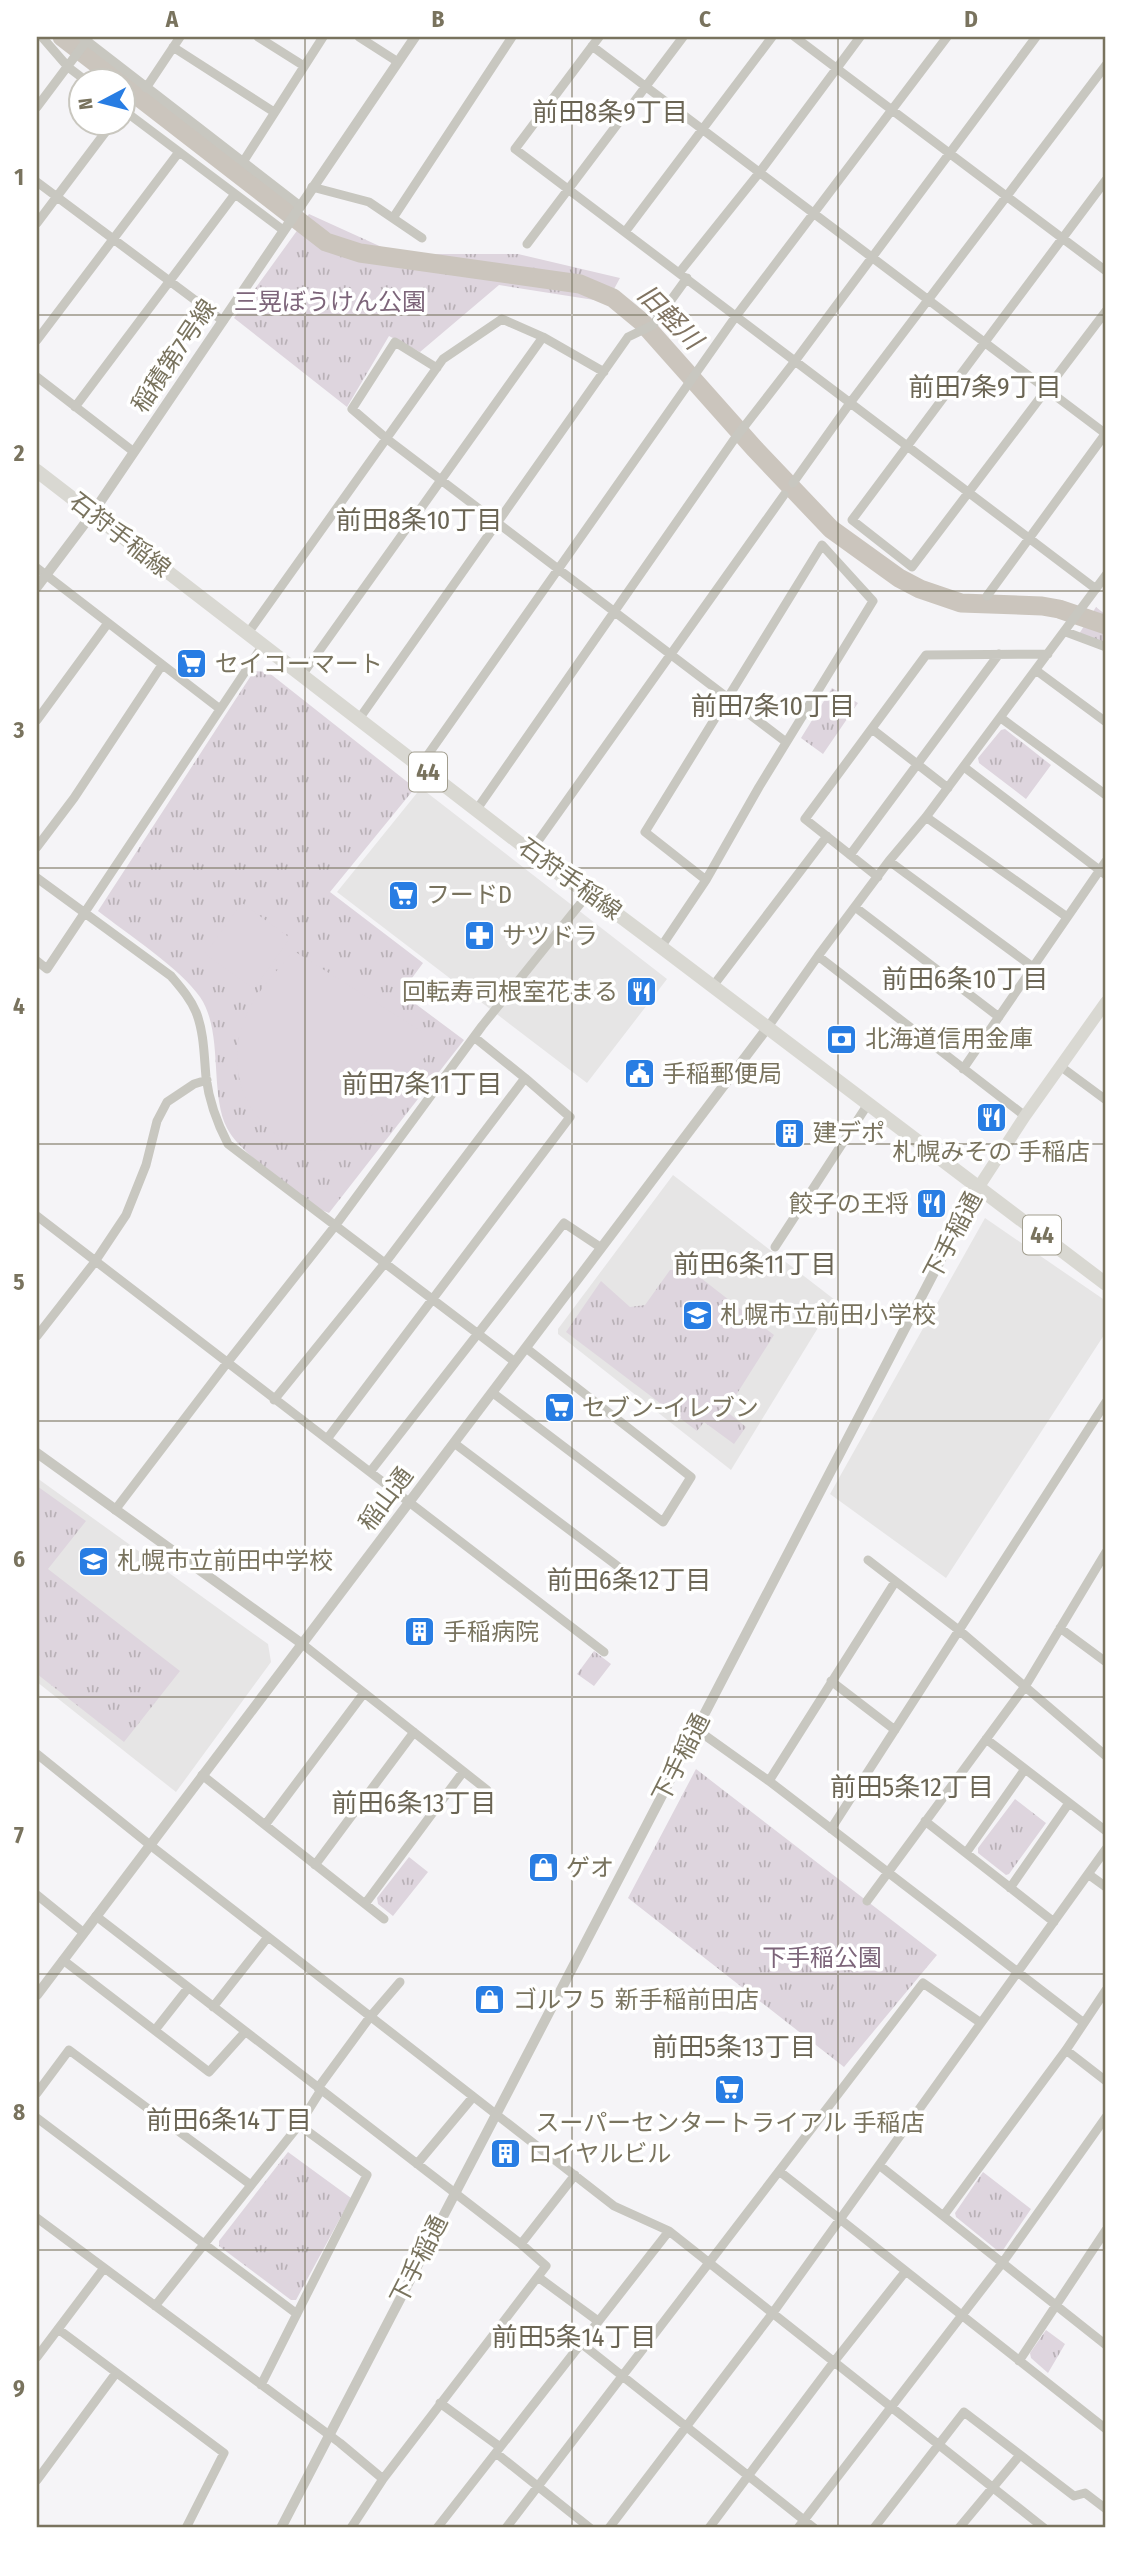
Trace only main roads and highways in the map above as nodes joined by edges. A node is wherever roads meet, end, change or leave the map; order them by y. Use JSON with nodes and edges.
{"nodes":[{"id":1,"x":37,"y":471,"type":"edge"},
{"id":2,"x":1106,"y":1002,"type":"edge"},
{"id":3,"x":978,"y":1188,"type":"junction"},
{"id":4,"x":1106,"y":1284,"type":"edge"}],
"edges":[{"from":1,"to":3,"type":"main road","name":"石狩手稲線","number":"44"},
{"from":2,"to":3,"type":"main road","name":"下手稲通"},
{"from":3,"to":4,"type":"main road","name":"石狩手稲線","number":"44"}]}
